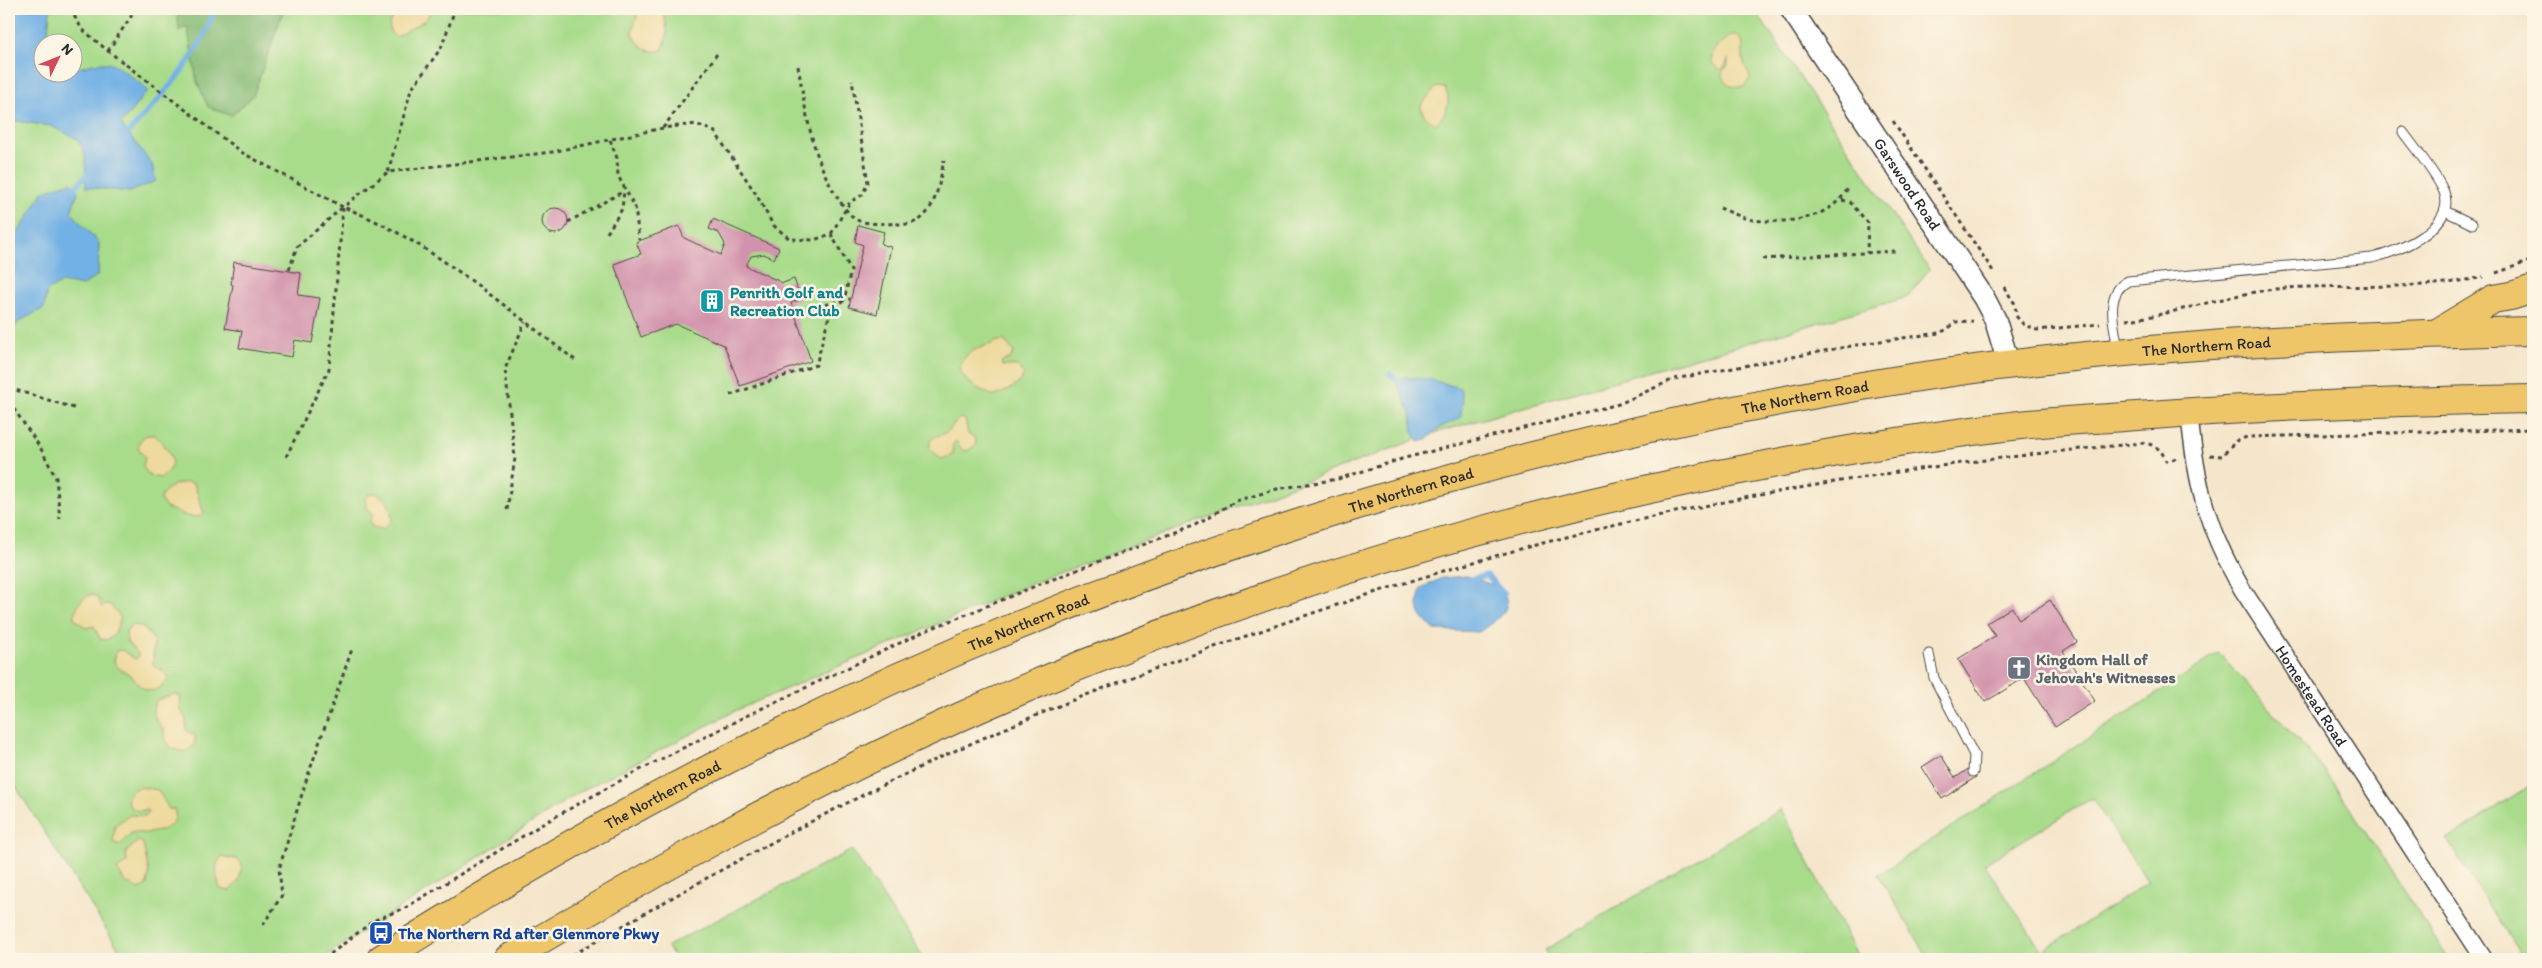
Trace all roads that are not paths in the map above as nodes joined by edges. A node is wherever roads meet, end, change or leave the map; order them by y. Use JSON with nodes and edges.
{"nodes":[{"id":1,"x":1791,"y":9,"type":"edge"},
{"id":2,"x":2404,"y":132,"type":"dead end"},
{"id":3,"x":2445,"y":211,"type":"junction"},
{"id":4,"x":2472,"y":224,"type":"dead end"},
{"id":5,"x":2533,"y":288,"type":"edge"},
{"id":6,"x":2533,"y":331,"type":"edge"},
{"id":7,"x":2437,"y":334,"type":"junction"},
{"id":8,"x":2118,"y":353,"type":"junction"},
{"id":9,"x":2009,"y":365,"type":"junction"},
{"id":10,"x":2533,"y":399,"type":"edge"},
{"id":11,"x":2189,"y":412,"type":"junction"},
{"id":12,"x":1928,"y":654,"type":"dead end"},
{"id":13,"x":1973,"y":772,"type":"dead end"},
{"id":14,"x":381,"y":959,"type":"edge"},
{"id":15,"x":508,"y":959,"type":"edge"},
{"id":16,"x":2484,"y":959,"type":"edge"}],
"edges":[{"from":1,"to":9,"type":"street","name":"Garswood Road"},
{"from":2,"to":3,"type":"lane"},
{"from":3,"to":4,"type":"lane"},
{"from":3,"to":8,"type":"lane"},
{"from":5,"to":7,"type":"highway"},
{"from":6,"to":7,"type":"highway","name":"The Northern Road"},
{"from":7,"to":8,"type":"highway","name":"The Northern Road"},
{"from":8,"to":9,"type":"highway","name":"The Northern Road"},
{"from":9,"to":14,"type":"highway","name":"The Northern Road"},
{"from":10,"to":11,"type":"highway"},
{"from":11,"to":15,"type":"highway"},
{"from":11,"to":16,"type":"street","name":"Homestead Road"},
{"from":12,"to":13,"type":"lane"}]}
